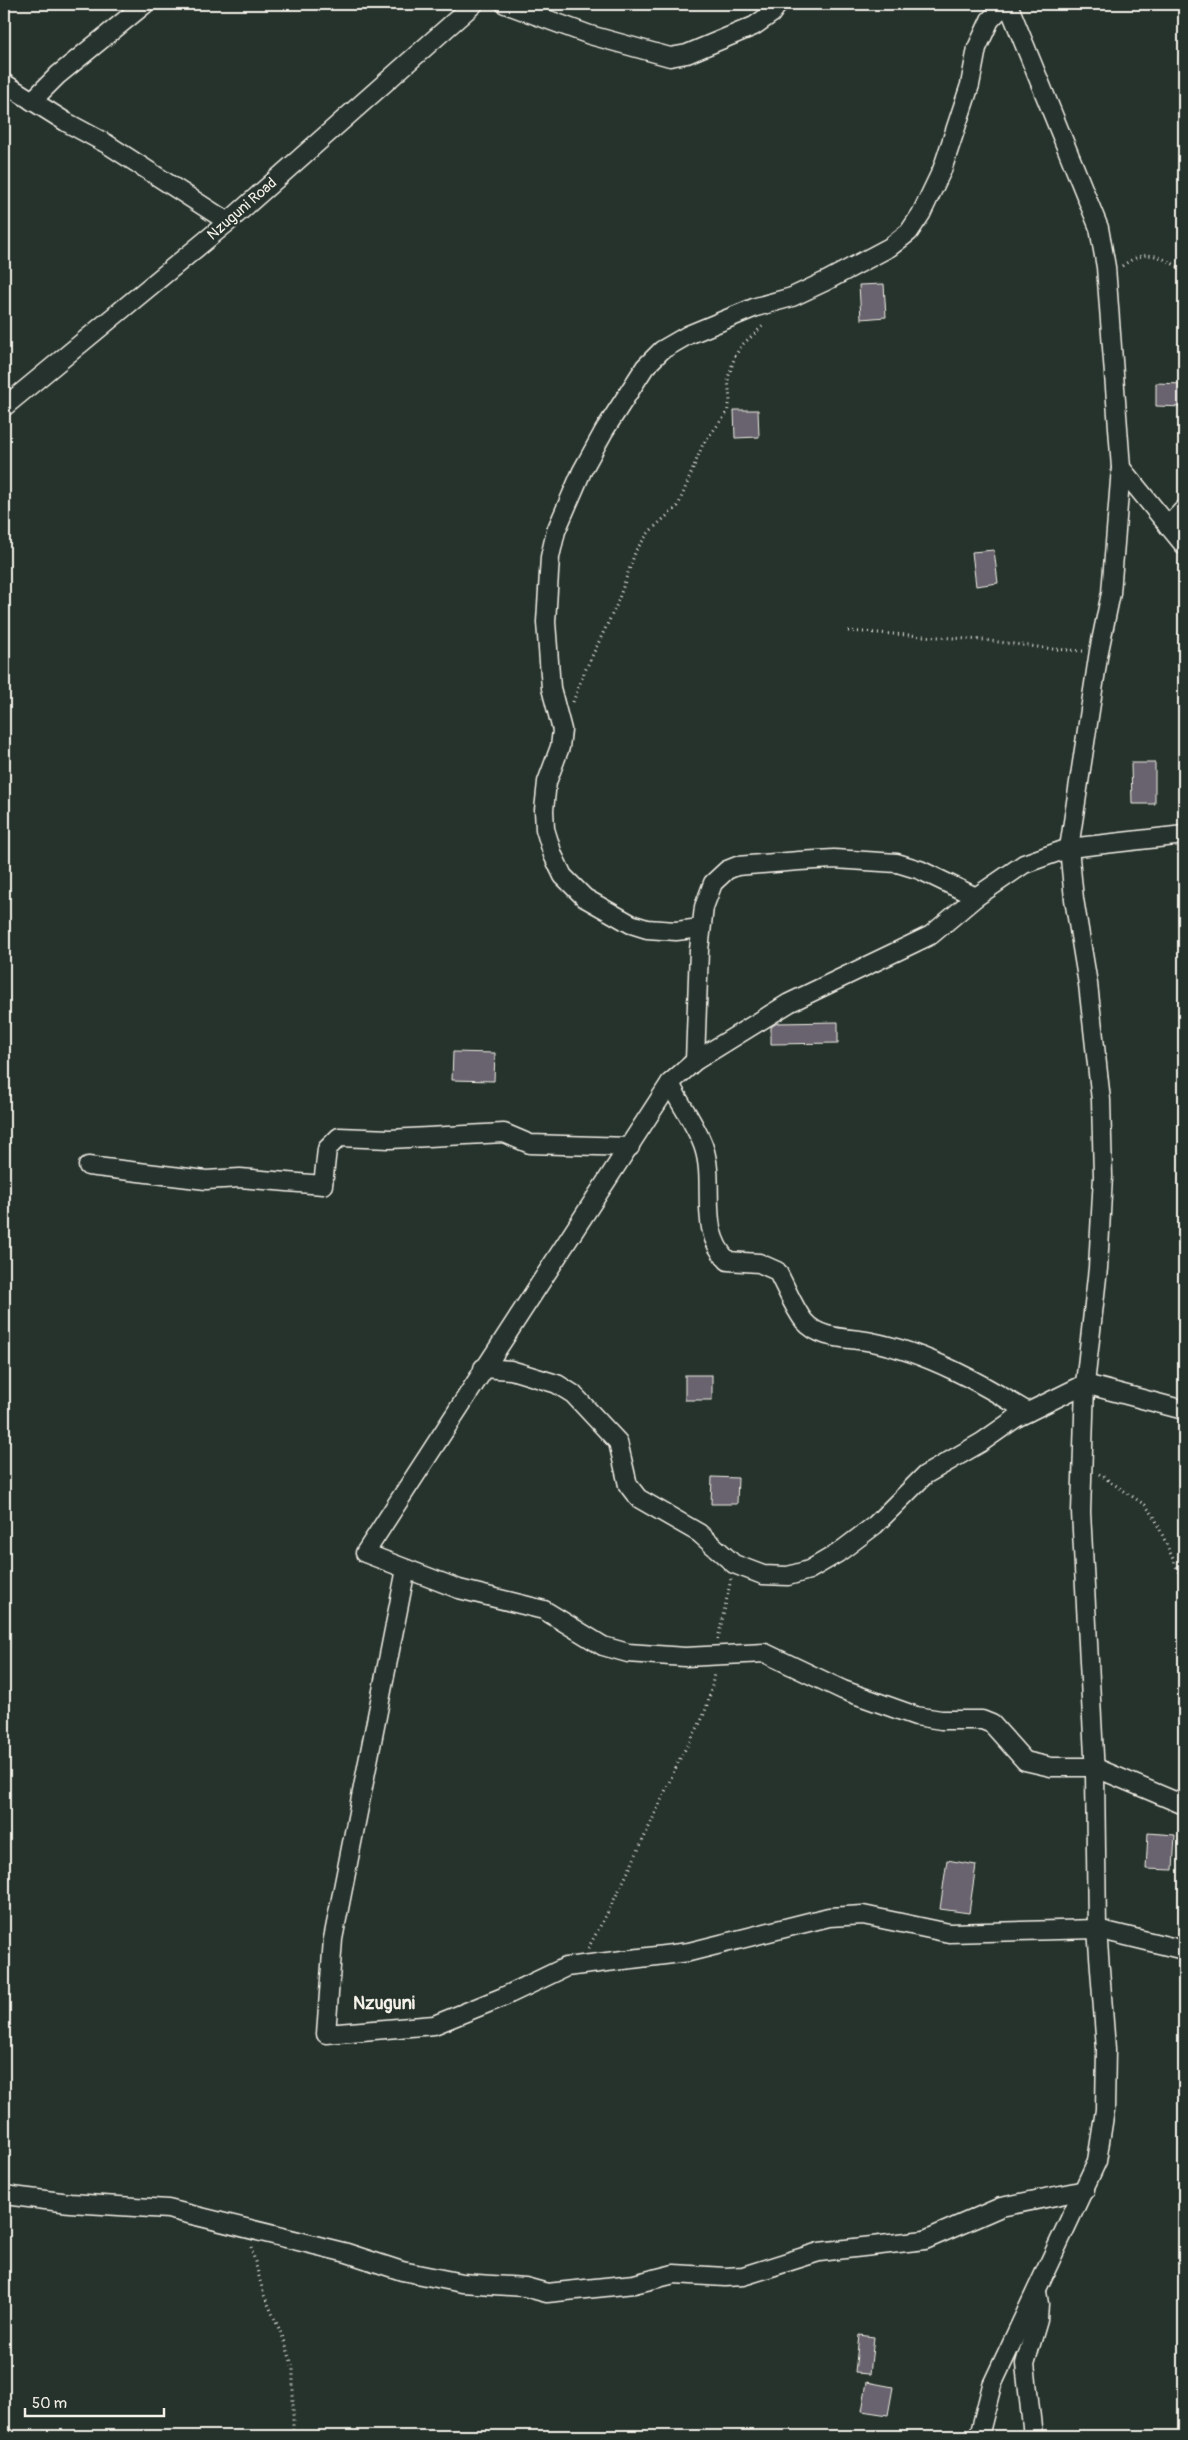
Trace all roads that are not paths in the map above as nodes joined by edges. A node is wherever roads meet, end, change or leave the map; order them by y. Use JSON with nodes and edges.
{"nodes":[{"id":1,"x":145,"y":4,"type":"edge"},
{"id":2,"x":474,"y":4,"type":"edge"},
{"id":3,"x":505,"y":4,"type":"edge"},
{"id":4,"x":778,"y":4,"type":"edge"},
{"id":5,"x":1006,"y":4,"type":"edge"},
{"id":6,"x":6,"y":88,"type":"edge"},
{"id":7,"x":32,"y":102,"type":"junction"},
{"id":8,"x":228,"y":222,"type":"junction"},
{"id":9,"x":4,"y":407,"type":"edge"},
{"id":10,"x":1121,"y":468,"type":"junction"},
{"id":11,"x":1184,"y":509,"type":"edge"},
{"id":12,"x":1168,"y":526,"type":"junction"},
{"id":13,"x":1184,"y":545,"type":"edge"},
{"id":14,"x":1184,"y":835,"type":"edge"},
{"id":15,"x":1069,"y":848,"type":"junction"},
{"id":16,"x":976,"y":897,"type":"junction"},
{"id":17,"x":701,"y":928,"type":"junction"},
{"id":18,"x":695,"y":1061,"type":"junction"},
{"id":19,"x":670,"y":1083,"type":"junction"},
{"id":20,"x":630,"y":1147,"type":"junction"},
{"id":21,"x":88,"y":1166,"type":"dead end"},
{"id":22,"x":483,"y":1368,"type":"junction"},
{"id":23,"x":1085,"y":1384,"type":"junction"},
{"id":24,"x":1184,"y":1410,"type":"edge"},
{"id":25,"x":1028,"y":1412,"type":"junction"},
{"id":26,"x":406,"y":1569,"type":"junction"},
{"id":27,"x":1094,"y":1767,"type":"junction"},
{"id":28,"x":1184,"y":1805,"type":"edge"},
{"id":29,"x":1097,"y":1929,"type":"junction"},
{"id":30,"x":1184,"y":1950,"type":"edge"},
{"id":31,"x":1085,"y":2190,"type":"junction"},
{"id":32,"x":4,"y":2195,"type":"edge"},
{"id":33,"x":1036,"y":2290,"type":"junction"},
{"id":34,"x":979,"y":2436,"type":"edge"},
{"id":35,"x":1033,"y":2436,"type":"edge"}],
"edges":[{"from":1,"to":7,"type":"street"},
{"from":2,"to":8,"type":"street","name":"Nzuguni Road"},
{"from":3,"to":4,"type":"street"},
{"from":5,"to":10,"type":"street"},
{"from":5,"to":17,"type":"street"},
{"from":6,"to":7,"type":"street"},
{"from":7,"to":8,"type":"street"},
{"from":8,"to":9,"type":"street","name":"Nzuguni Road"},
{"from":10,"to":12,"type":"street"},
{"from":10,"to":15,"type":"street"},
{"from":11,"to":12,"type":"street"},
{"from":12,"to":13,"type":"street"},
{"from":14,"to":15,"type":"street"},
{"from":15,"to":16,"type":"street"},
{"from":15,"to":23,"type":"street"},
{"from":16,"to":17,"type":"street"},
{"from":16,"to":18,"type":"street"},
{"from":17,"to":18,"type":"street"},
{"from":18,"to":19,"type":"street"},
{"from":19,"to":20,"type":"street"},
{"from":19,"to":25,"type":"street"},
{"from":20,"to":21,"type":"street"},
{"from":20,"to":22,"type":"street"},
{"from":22,"to":25,"type":"street"},
{"from":22,"to":26,"type":"street"},
{"from":23,"to":24,"type":"street"},
{"from":23,"to":25,"type":"street"},
{"from":23,"to":27,"type":"street"},
{"from":26,"to":27,"type":"street"},
{"from":26,"to":29,"type":"street"},
{"from":27,"to":28,"type":"street"},
{"from":27,"to":29,"type":"street"},
{"from":29,"to":30,"type":"street"},
{"from":29,"to":31,"type":"street"},
{"from":31,"to":32,"type":"street"},
{"from":31,"to":33,"type":"street"},
{"from":33,"to":34,"type":"street"},
{"from":33,"to":35,"type":"street"}]}
